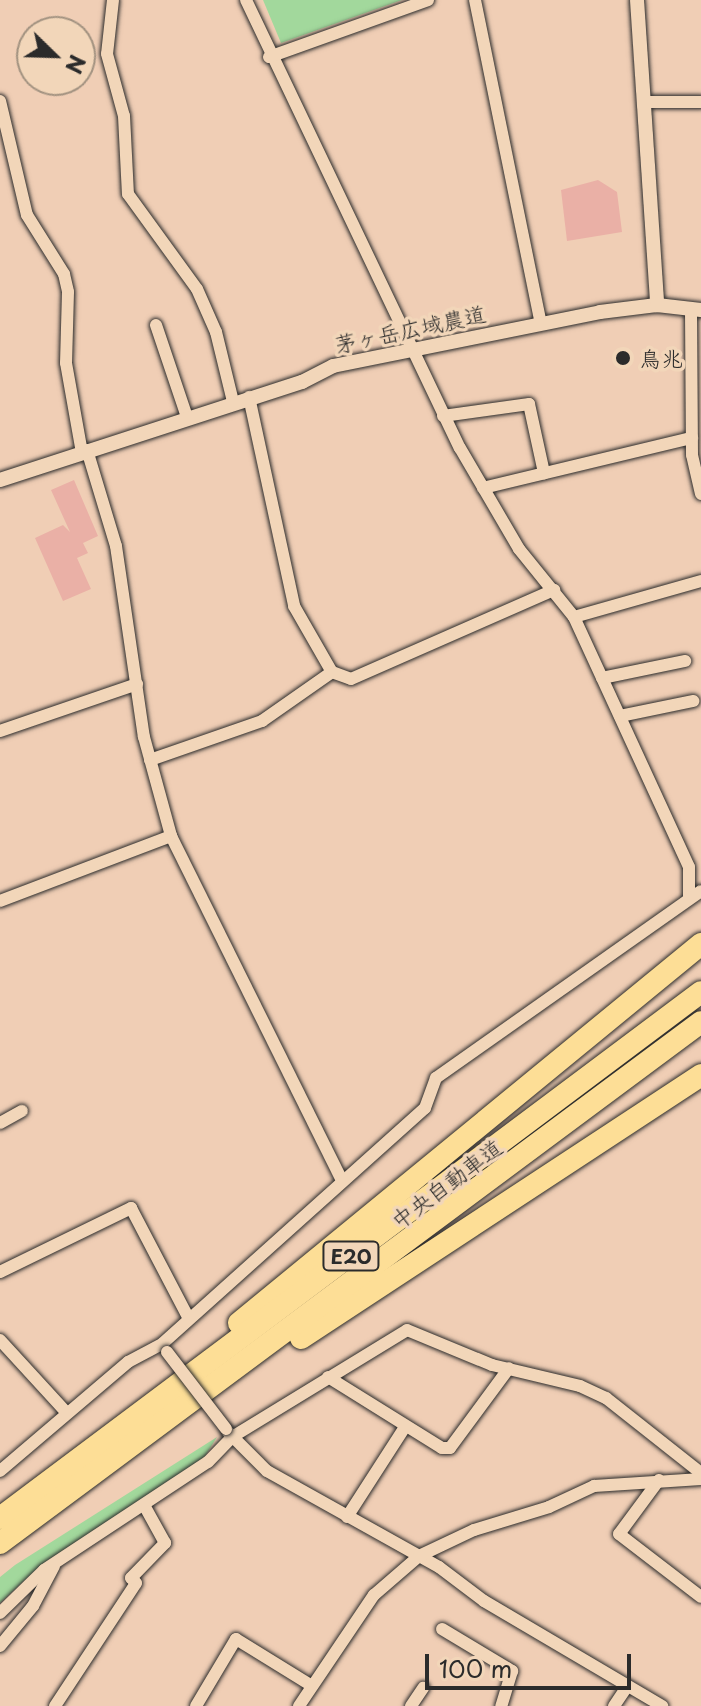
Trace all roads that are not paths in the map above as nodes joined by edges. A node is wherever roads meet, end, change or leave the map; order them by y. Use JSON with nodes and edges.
{"nodes":[{"id":1,"x":113,"y":0,"type":"edge"},
{"id":2,"x":246,"y":0,"type":"edge"},
{"id":3,"x":428,"y":0,"type":"edge"},
{"id":4,"x":475,"y":0,"type":"edge"},
{"id":5,"x":637,"y":0,"type":"edge"},
{"id":6,"x":269,"y":57,"type":"junction"},
{"id":7,"x":0,"y":101,"type":"edge"},
{"id":8,"x":644,"y":102,"type":"junction"},
{"id":9,"x":701,"y":102,"type":"edge"},
{"id":10,"x":657,"y":305,"type":"junction"},
{"id":11,"x":696,"y":310,"type":"edge"},
{"id":12,"x":541,"y":323,"type":"junction"},
{"id":13,"x":156,"y":325,"type":"dead end"},
{"id":14,"x":415,"y":350,"type":"junction"},
{"id":15,"x":249,"y":397,"type":"junction"},
{"id":16,"x":233,"y":402,"type":"junction"},
{"id":17,"x":443,"y":416,"type":"junction"},
{"id":18,"x":187,"y":417,"type":"junction"},
{"id":19,"x":692,"y":438,"type":"junction"},
{"id":20,"x":84,"y":452,"type":"junction"},
{"id":21,"x":544,"y":473,"type":"junction"},
{"id":22,"x":0,"y":480,"type":"edge"},
{"id":23,"x":483,"y":488,"type":"junction"},
{"id":24,"x":701,"y":494,"type":"edge"},
{"id":25,"x":701,"y":581,"type":"edge"},
{"id":26,"x":554,"y":590,"type":"junction"},
{"id":27,"x":574,"y":617,"type":"junction"},
{"id":28,"x":685,"y":661,"type":"dead end"},
{"id":29,"x":332,"y":672,"type":"junction"},
{"id":30,"x":602,"y":678,"type":"junction"},
{"id":31,"x":137,"y":684,"type":"junction"},
{"id":32,"x":693,"y":701,"type":"dead end"},
{"id":33,"x":620,"y":716,"type":"junction"},
{"id":34,"x":0,"y":731,"type":"edge"},
{"id":35,"x":150,"y":760,"type":"junction"},
{"id":36,"x":171,"y":836,"type":"junction"},
{"id":37,"x":701,"y":891,"type":"edge"},
{"id":38,"x":689,"y":899,"type":"junction"},
{"id":39,"x":0,"y":901,"type":"edge"},
{"id":40,"x":701,"y":944,"type":"edge"},
{"id":41,"x":701,"y":992,"type":"edge"},
{"id":42,"x":701,"y":1022,"type":"edge"},
{"id":43,"x":701,"y":1075,"type":"edge"},
{"id":44,"x":22,"y":1111,"type":"dead end"},
{"id":45,"x":0,"y":1123,"type":"edge"},
{"id":46,"x":342,"y":1181,"type":"junction"},
{"id":47,"x":0,"y":1272,"type":"edge"},
{"id":48,"x":188,"y":1317,"type":"junction"},
{"id":49,"x":0,"y":1340,"type":"edge"},
{"id":50,"x":165,"y":1348,"type":"junction"},
{"id":51,"x":509,"y":1368,"type":"junction"},
{"id":52,"x":328,"y":1377,"type":"junction"},
{"id":53,"x":67,"y":1413,"type":"junction"},
{"id":54,"x":405,"y":1427,"type":"junction"},
{"id":55,"x":229,"y":1433,"type":"junction"},
{"id":56,"x":128,"y":1451,"type":"junction"},
{"id":57,"x":0,"y":1471,"type":"edge"},
{"id":58,"x":61,"y":1474,"type":"junction"},
{"id":59,"x":701,"y":1476,"type":"edge"},
{"id":60,"x":659,"y":1480,"type":"junction"},
{"id":61,"x":144,"y":1505,"type":"junction"},
{"id":62,"x":347,"y":1517,"type":"junction"},
{"id":63,"x":0,"y":1518,"type":"edge"},
{"id":64,"x":0,"y":1543,"type":"edge"},
{"id":65,"x":419,"y":1556,"type":"junction"},
{"id":66,"x":56,"y":1563,"type":"junction"},
{"id":67,"x":701,"y":1597,"type":"edge"},
{"id":68,"x":0,"y":1613,"type":"edge"},
{"id":69,"x":442,"y":1629,"type":"dead end"},
{"id":70,"x":0,"y":1646,"type":"edge"},
{"id":71,"x":312,"y":1686,"type":"junction"},
{"id":72,"x":627,"y":1687,"type":"junction"},
{"id":73,"x":423,"y":1688,"type":"dead end"},
{"id":74,"x":55,"y":1706,"type":"edge"},
{"id":75,"x":196,"y":1706,"type":"edge"},
{"id":76,"x":299,"y":1706,"type":"edge"},
{"id":77,"x":411,"y":1706,"type":"edge"},
{"id":78,"x":501,"y":1706,"type":"edge"},
{"id":79,"x":614,"y":1706,"type":"edge"},
{"id":80,"x":662,"y":1706,"type":"edge"}],
"edges":[{"from":1,"to":16,"type":"street"},
{"from":2,"to":6,"type":"street"},
{"from":3,"to":6,"type":"street"},
{"from":4,"to":12,"type":"street"},
{"from":5,"to":8,"type":"street"},
{"from":6,"to":14,"type":"street"},
{"from":7,"to":20,"type":"street"},
{"from":8,"to":9,"type":"street"},
{"from":8,"to":10,"type":"street"},
{"from":10,"to":11,"type":"street","name":"茅ヶ岳広域農道"},
{"from":10,"to":12,"type":"street","name":"茅ヶ岳広域農道"},
{"from":11,"to":19,"type":"street"},
{"from":12,"to":14,"type":"street","name":"茅ヶ岳広域農道"},
{"from":13,"to":18,"type":"street"},
{"from":14,"to":15,"type":"street","name":"茅ヶ岳広域農道"},
{"from":14,"to":17,"type":"street"},
{"from":15,"to":16,"type":"street","name":"茅ヶ岳広域農道"},
{"from":15,"to":29,"type":"street"},
{"from":16,"to":18,"type":"street","name":"茅ヶ岳広域農道"},
{"from":17,"to":21,"type":"street"},
{"from":17,"to":23,"type":"street"},
{"from":18,"to":20,"type":"street","name":"茅ヶ岳広域農道"},
{"from":19,"to":21,"type":"street"},
{"from":19,"to":24,"type":"street"},
{"from":20,"to":22,"type":"street","name":"茅ヶ岳広域農道"},
{"from":20,"to":31,"type":"street"},
{"from":21,"to":23,"type":"street"},
{"from":23,"to":26,"type":"street"},
{"from":25,"to":27,"type":"street"},
{"from":26,"to":27,"type":"street"},
{"from":26,"to":29,"type":"street"},
{"from":27,"to":30,"type":"street"},
{"from":28,"to":30,"type":"street"},
{"from":29,"to":35,"type":"street"},
{"from":30,"to":33,"type":"street"},
{"from":31,"to":34,"type":"street"},
{"from":31,"to":35,"type":"street"},
{"from":32,"to":33,"type":"street"},
{"from":33,"to":38,"type":"street"},
{"from":35,"to":36,"type":"street"},
{"from":36,"to":39,"type":"street"},
{"from":36,"to":46,"type":"street"},
{"from":37,"to":38,"type":"street"},
{"from":38,"to":46,"type":"street"},
{"from":40,"to":58,"type":"highway"},
{"from":41,"to":58,"type":"highway","name":"中央自動車道","number":"E20"},
{"from":42,"to":56,"type":"highway","name":"中央自動車道","number":"E20"},
{"from":43,"to":56,"type":"highway"},
{"from":44,"to":45,"type":"street"},
{"from":46,"to":48,"type":"street"},
{"from":47,"to":48,"type":"street"},
{"from":48,"to":50,"type":"street"},
{"from":49,"to":53,"type":"street"},
{"from":50,"to":53,"type":"street"},
{"from":50,"to":55,"type":"street","bridge":true},
{"from":51,"to":52,"type":"street"},
{"from":51,"to":54,"type":"street"},
{"from":51,"to":59,"type":"street"},
{"from":52,"to":54,"type":"street"},
{"from":52,"to":55,"type":"street"},
{"from":53,"to":57,"type":"street"},
{"from":54,"to":62,"type":"street"},
{"from":55,"to":61,"type":"street"},
{"from":55,"to":62,"type":"street"},
{"from":56,"to":64,"type":"highway","name":"中央自動車道","number":"E20"},
{"from":58,"to":63,"type":"highway","name":"中央自動車道","number":"E20"},
{"from":59,"to":60,"type":"street"},
{"from":60,"to":65,"type":"street"},
{"from":60,"to":67,"type":"street"},
{"from":61,"to":66,"type":"street"},
{"from":61,"to":74,"type":"street"},
{"from":62,"to":65,"type":"street"},
{"from":65,"to":71,"type":"street"},
{"from":65,"to":72,"type":"street"},
{"from":66,"to":68,"type":"street"},
{"from":66,"to":70,"type":"street"},
{"from":69,"to":78,"type":"street"},
{"from":71,"to":75,"type":"street"},
{"from":71,"to":76,"type":"street"},
{"from":72,"to":79,"type":"street"},
{"from":72,"to":80,"type":"street"},
{"from":73,"to":77,"type":"street"}]}
